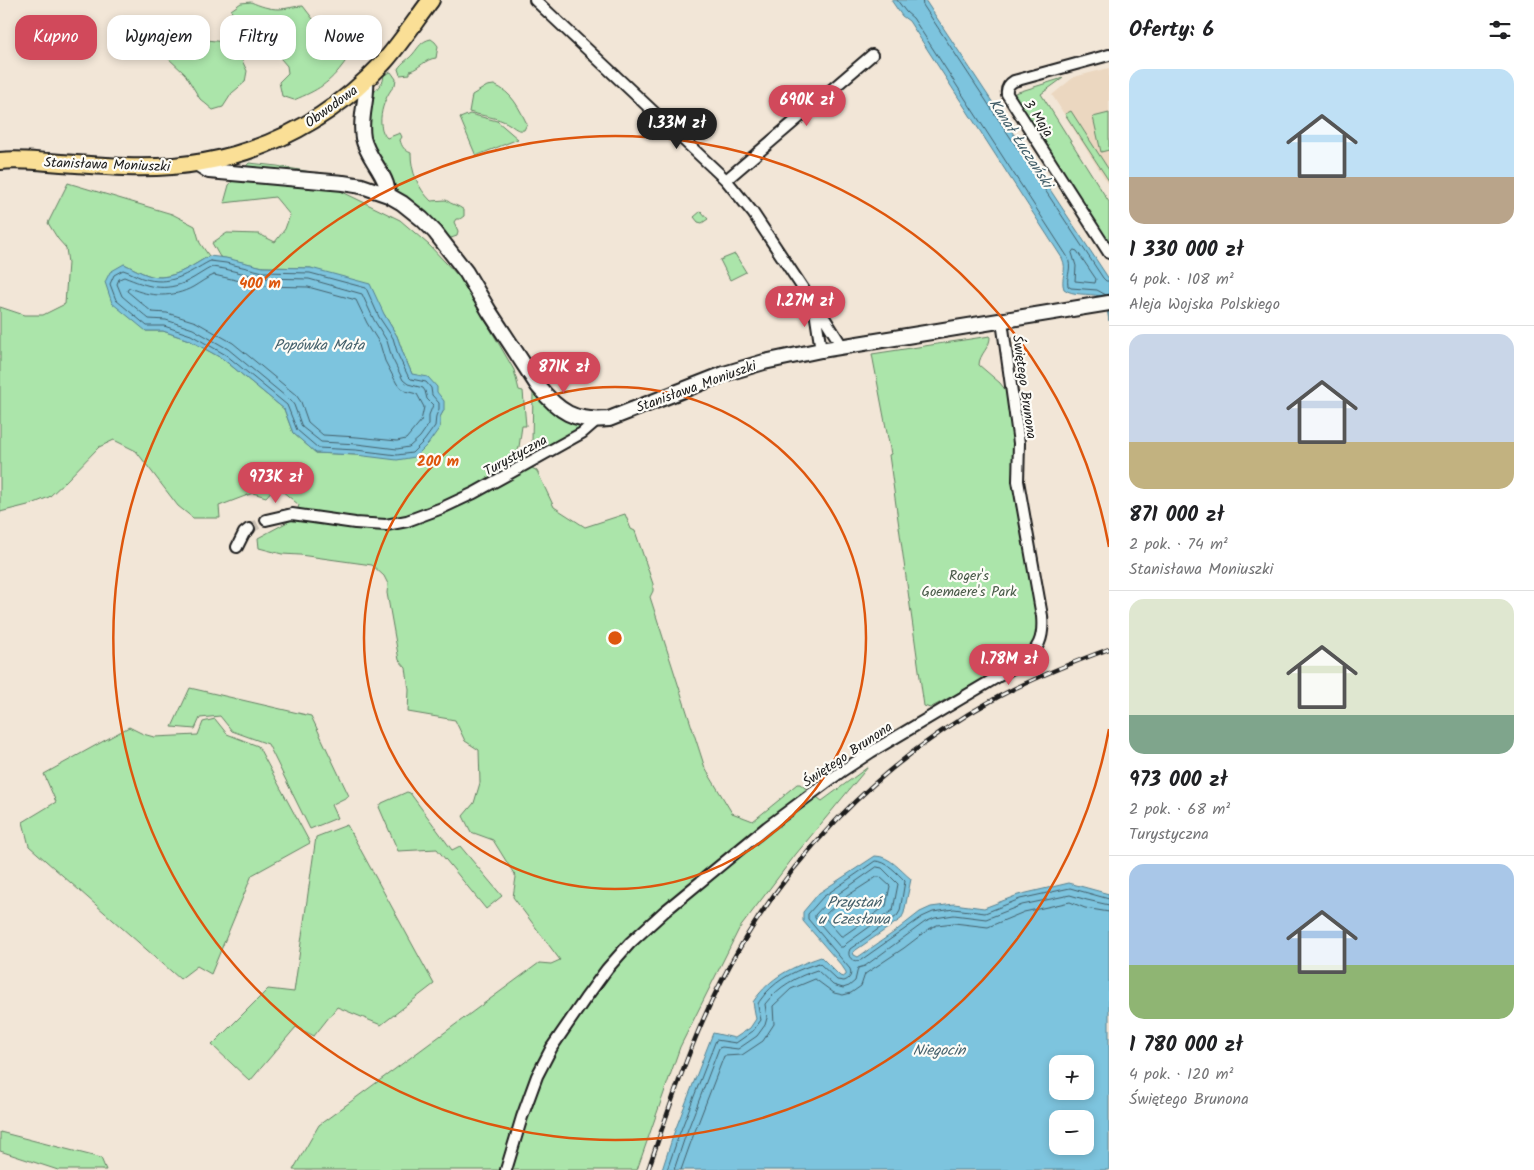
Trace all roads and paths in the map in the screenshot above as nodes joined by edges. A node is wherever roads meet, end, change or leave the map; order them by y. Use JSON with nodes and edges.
{"nodes":[{"id":1,"x":431,"y":0,"type":"edge"},
{"id":2,"x":535,"y":0,"type":"edge"},
{"id":3,"x":872,"y":55,"type":"dead end"},
{"id":4,"x":1109,"y":55,"type":"edge"},
{"id":5,"x":366,"y":80,"type":"junction"},
{"id":6,"x":0,"y":161,"type":"edge"},
{"id":7,"x":198,"y":164,"type":"junction"},
{"id":8,"x":726,"y":180,"type":"junction"},
{"id":9,"x":388,"y":195,"type":"junction"},
{"id":10,"x":1109,"y":253,"type":"edge"},
{"id":11,"x":1109,"y":303,"type":"edge"},
{"id":12,"x":814,"y":305,"type":"junction"},
{"id":13,"x":1002,"y":321,"type":"junction"},
{"id":14,"x":842,"y":346,"type":"junction"},
{"id":15,"x":821,"y":350,"type":"junction"},
{"id":16,"x":597,"y":420,"type":"junction"},
{"id":17,"x":266,"y":520,"type":"tunnel mouth"},
{"id":18,"x":249,"y":529,"type":"tunnel mouth"},
{"id":19,"x":237,"y":547,"type":"dead end"},
{"id":20,"x":506,"y":1170,"type":"edge"}],
"edges":[{"from":1,"to":5,"type":"main road","name":"Obwodowa"},
{"from":2,"to":8,"type":"street"},
{"from":3,"to":8,"type":"street"},
{"from":4,"to":10,"type":"street","name":"3 Maja"},
{"from":5,"to":7,"type":"main road","name":"Obwodowa"},
{"from":5,"to":9,"type":"street"},
{"from":6,"to":7,"type":"main road","name":"Stanisława Moniuszki"},
{"from":7,"to":9,"type":"street","name":"Stanisława Moniuszki"},
{"from":8,"to":12,"type":"street"},
{"from":9,"to":16,"type":"street","name":"Stanisława Moniuszki"},
{"from":11,"to":13,"type":"street","name":"Stanisława Moniuszki"},
{"from":12,"to":14,"type":"street"},
{"from":12,"to":15,"type":"street"},
{"from":13,"to":14,"type":"street","name":"Stanisława Moniuszki"},
{"from":13,"to":20,"type":"street","name":"Świętego Brunona"},
{"from":14,"to":15,"type":"street","name":"Stanisława Moniuszki"},
{"from":15,"to":16,"type":"street","name":"Stanisława Moniuszki"},
{"from":16,"to":17,"type":"street","name":"Turystyczna"},
{"from":18,"to":19,"type":"street"}]}
